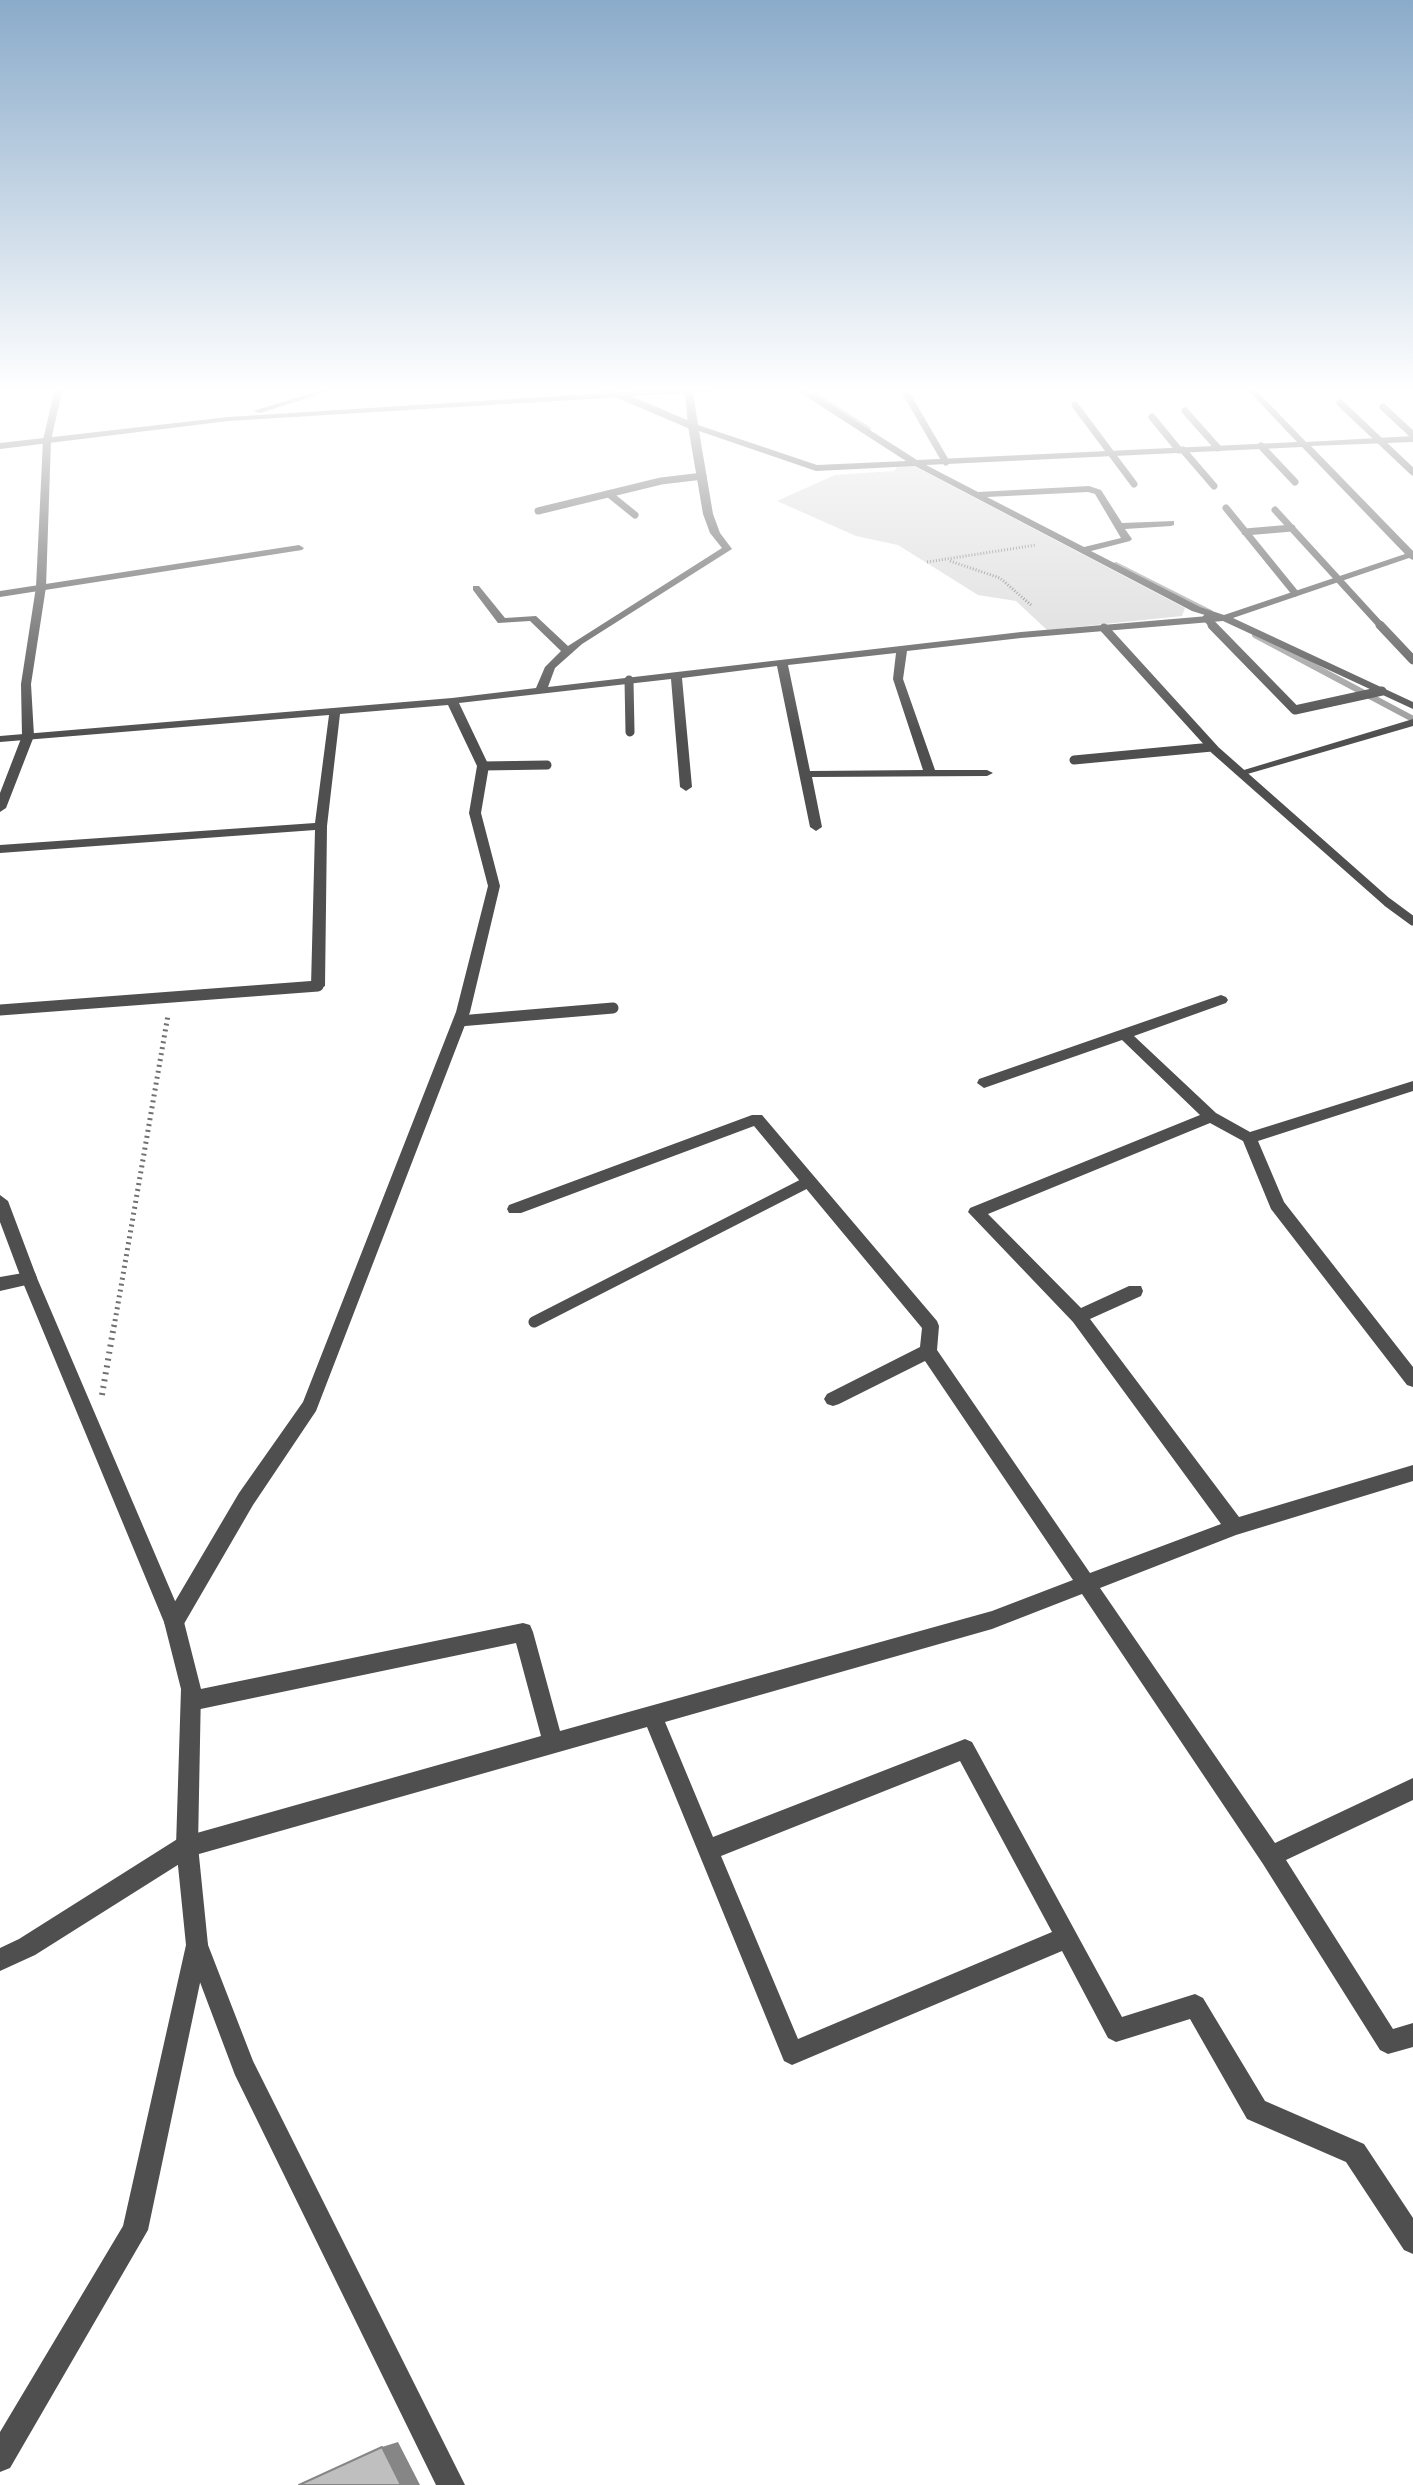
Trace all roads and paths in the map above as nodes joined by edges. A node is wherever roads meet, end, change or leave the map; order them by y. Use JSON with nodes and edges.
{"nodes":[{"id":1,"x":44,"y":504,"type":"edge"},
{"id":2,"x":567,"y":504,"type":"edge"},
{"id":3,"x":621,"y":504,"type":"edge"},
{"id":4,"x":707,"y":504,"type":"edge"},
{"id":5,"x":993,"y":504,"type":"edge"},
{"id":6,"x":1106,"y":504,"type":"edge"},
{"id":7,"x":1363,"y":504,"type":"edge"},
{"id":8,"x":1226,"y":508,"type":"dead end"},
{"id":9,"x":1275,"y":510,"type":"dead end"},
{"id":10,"x":538,"y":511,"type":"dead end"},
{"id":11,"x":635,"y":515,"type":"dead end"},
{"id":12,"x":1171,"y":523,"type":"dead end"},
{"id":13,"x":1121,"y":526,"type":"junction"},
{"id":14,"x":1292,"y":528,"type":"junction"},
{"id":15,"x":1245,"y":532,"type":"junction"},
{"id":16,"x":1042,"y":544,"type":"dead end"},
{"id":17,"x":299,"y":548,"type":"dead end"},
{"id":18,"x":1083,"y":550,"type":"junction"},
{"id":19,"x":1412,"y":555,"type":"edge"},
{"id":20,"x":945,"y":560,"type":"junction"},
{"id":21,"x":927,"y":562,"type":"dead end"},
{"id":22,"x":1339,"y":578,"type":"junction"},
{"id":23,"x":41,"y":587,"type":"junction"},
{"id":24,"x":476,"y":588,"type":"dead end"},
{"id":25,"x":1295,"y":593,"type":"junction"},
{"id":26,"x":0,"y":594,"type":"edge"},
{"id":27,"x":1031,"y":605,"type":"dead end"},
{"id":28,"x":1206,"y":618,"type":"junction"},
{"id":29,"x":1224,"y":618,"type":"junction"},
{"id":30,"x":1104,"y":628,"type":"junction"},
{"id":31,"x":902,"y":649,"type":"junction"},
{"id":32,"x":567,"y":651,"type":"junction"},
{"id":33,"x":1413,"y":660,"type":"edge"},
{"id":34,"x":782,"y":663,"type":"junction"},
{"id":35,"x":676,"y":674,"type":"junction"},
{"id":36,"x":629,"y":680,"type":"junction"},
{"id":37,"x":541,"y":690,"type":"junction"},
{"id":38,"x":1382,"y":691,"type":"junction"},
{"id":39,"x":452,"y":701,"type":"junction"},
{"id":40,"x":1413,"y":706,"type":"edge"},
{"id":41,"x":335,"y":709,"type":"junction"},
{"id":42,"x":1413,"y":722,"type":"edge"},
{"id":43,"x":630,"y":732,"type":"dead end"},
{"id":44,"x":28,"y":736,"type":"junction"},
{"id":45,"x":0,"y":739,"type":"edge"},
{"id":46,"x":1212,"y":747,"type":"junction"},
{"id":47,"x":1074,"y":760,"type":"dead end"},
{"id":48,"x":547,"y":765,"type":"dead end"},
{"id":49,"x":483,"y":766,"type":"junction"},
{"id":50,"x":930,"y":773,"type":"junction"},
{"id":51,"x":987,"y":773,"type":"dead end"},
{"id":52,"x":1240,"y":773,"type":"junction"},
{"id":53,"x":805,"y":774,"type":"junction"},
{"id":54,"x":686,"y":787,"type":"dead end"},
{"id":55,"x":0,"y":808,"type":"edge"},
{"id":56,"x":321,"y":826,"type":"junction"},
{"id":57,"x":816,"y":827,"type":"dead end"},
{"id":58,"x":0,"y":849,"type":"edge"},
{"id":59,"x":1413,"y":921,"type":"edge"},
{"id":60,"x":318,"y":986,"type":"joint"},
{"id":61,"x":171,"y":998,"type":"junction"},
{"id":62,"x":1221,"y":1000,"type":"dead end"},
{"id":63,"x":613,"y":1008,"type":"dead end"},
{"id":64,"x":0,"y":1010,"type":"edge"},
{"id":65,"x":459,"y":1021,"type":"junction"},
{"id":66,"x":1124,"y":1034,"type":"junction"},
{"id":67,"x":984,"y":1083,"type":"dead end"},
{"id":68,"x":1413,"y":1086,"type":"edge"},
{"id":69,"x":1211,"y":1117,"type":"junction"},
{"id":70,"x":1249,"y":1138,"type":"junction"},
{"id":71,"x":810,"y":1181,"type":"junction"},
{"id":72,"x":0,"y":1201,"type":"edge"},
{"id":73,"x":515,"y":1209,"type":"dead end"},
{"id":74,"x":29,"y":1278,"type":"junction"},
{"id":75,"x":0,"y":1284,"type":"edge"},
{"id":76,"x":1135,"y":1291,"type":"dead end"},
{"id":77,"x":1079,"y":1317,"type":"junction"},
{"id":78,"x":534,"y":1322,"type":"dead end"},
{"id":79,"x":928,"y":1351,"type":"junction"},
{"id":80,"x":1413,"y":1380,"type":"edge"},
{"id":81,"x":833,"y":1399,"type":"dead end"},
{"id":82,"x":95,"y":1435,"type":"junction"},
{"id":83,"x":1413,"y":1473,"type":"edge"},
{"id":84,"x":1235,"y":1527,"type":"junction"},
{"id":85,"x":1087,"y":1586,"type":"junction"},
{"id":86,"x":174,"y":1622,"type":"junction"},
{"id":87,"x":191,"y":1701,"type":"junction"},
{"id":88,"x":652,"y":1715,"type":"junction"},
{"id":89,"x":553,"y":1743,"type":"junction"},
{"id":90,"x":1413,"y":1789,"type":"edge"},
{"id":91,"x":187,"y":1846,"type":"junction"},
{"id":92,"x":708,"y":1850,"type":"junction"},
{"id":93,"x":1271,"y":1856,"type":"junction"},
{"id":94,"x":1067,"y":1937,"type":"junction"},
{"id":95,"x":197,"y":1945,"type":"junction"},
{"id":96,"x":0,"y":1960,"type":"edge"},
{"id":97,"x":1413,"y":2035,"type":"edge"},
{"id":98,"x":1413,"y":2241,"type":"edge"},
{"id":99,"x":0,"y":2458,"type":"edge"},
{"id":100,"x":451,"y":2485,"type":"edge"}],
"edges":[{"from":1,"to":23,"type":"street"},
{"from":2,"to":10,"type":"lane"},
{"from":3,"to":11,"type":"lane"},
{"from":4,"to":32,"type":"street"},
{"from":5,"to":18,"type":"street"},
{"from":6,"to":13,"type":"street"},
{"from":7,"to":19,"type":"street"},
{"from":8,"to":15,"type":"lane"},
{"from":9,"to":14,"type":"lane"},
{"from":12,"to":13,"type":"street"},
{"from":13,"to":18,"type":"street"},
{"from":14,"to":15,"type":"lane"},
{"from":14,"to":22,"type":"lane"},
{"from":15,"to":25,"type":"lane"},
{"from":16,"to":20,"type":"path"},
{"from":17,"to":23,"type":"street"},
{"from":18,"to":29,"type":"street"},
{"from":19,"to":22,"type":"street"},
{"from":20,"to":21,"type":"path"},
{"from":20,"to":27,"type":"path"},
{"from":22,"to":25,"type":"street"},
{"from":22,"to":33,"type":"lane"},
{"from":23,"to":26,"type":"street"},
{"from":23,"to":44,"type":"street"},
{"from":24,"to":32,"type":"street"},
{"from":25,"to":29,"type":"street"},
{"from":28,"to":29,"type":"street"},
{"from":28,"to":30,"type":"street"},
{"from":28,"to":38,"type":"lane"},
{"from":29,"to":38,"type":"street"},
{"from":30,"to":31,"type":"street"},
{"from":30,"to":46,"type":"lane"},
{"from":31,"to":34,"type":"street"},
{"from":31,"to":50,"type":"street"},
{"from":32,"to":37,"type":"street"},
{"from":34,"to":35,"type":"street"},
{"from":34,"to":53,"type":"street"},
{"from":35,"to":36,"type":"street"},
{"from":35,"to":54,"type":"street"},
{"from":36,"to":37,"type":"street"},
{"from":36,"to":43,"type":"lane"},
{"from":37,"to":39,"type":"street"},
{"from":38,"to":40,"type":"street"},
{"from":39,"to":41,"type":"street"},
{"from":39,"to":49,"type":"street"},
{"from":41,"to":44,"type":"street"},
{"from":41,"to":56,"type":"street"},
{"from":42,"to":52,"type":"street"},
{"from":44,"to":45,"type":"street"},
{"from":44,"to":55,"type":"street"},
{"from":46,"to":47,"type":"lane"},
{"from":46,"to":52,"type":"lane"},
{"from":48,"to":49,"type":"lane"},
{"from":49,"to":65,"type":"street"},
{"from":50,"to":51,"type":"street"},
{"from":50,"to":53,"type":"street"},
{"from":52,"to":59,"type":"lane"},
{"from":53,"to":57,"type":"street"},
{"from":56,"to":58,"type":"street"},
{"from":56,"to":60,"type":"street"},
{"from":60,"to":61,"type":"lane"},
{"from":61,"to":64,"type":"lane"},
{"from":61,"to":82,"type":"path"},
{"from":62,"to":66,"type":"street"},
{"from":63,"to":65,"type":"lane"},
{"from":65,"to":86,"type":"street"},
{"from":66,"to":67,"type":"street"},
{"from":66,"to":69,"type":"street"},
{"from":68,"to":70,"type":"street"},
{"from":69,"to":70,"type":"street"},
{"from":69,"to":77,"type":"street"},
{"from":70,"to":80,"type":"street"},
{"from":71,"to":73,"type":"street"},
{"from":71,"to":78,"type":"lane"},
{"from":71,"to":79,"type":"street"},
{"from":72,"to":74,"type":"street"},
{"from":74,"to":75,"type":"street"},
{"from":74,"to":82,"type":"street"},
{"from":76,"to":77,"type":"street"},
{"from":77,"to":84,"type":"street"},
{"from":79,"to":81,"type":"street"},
{"from":79,"to":85,"type":"street"},
{"from":82,"to":86,"type":"street"},
{"from":83,"to":84,"type":"street"},
{"from":84,"to":85,"type":"street"},
{"from":85,"to":88,"type":"street"},
{"from":85,"to":93,"type":"street"},
{"from":86,"to":87,"type":"street"},
{"from":87,"to":89,"type":"street"},
{"from":87,"to":91,"type":"street"},
{"from":88,"to":89,"type":"street"},
{"from":88,"to":92,"type":"street"},
{"from":89,"to":91,"type":"street"},
{"from":90,"to":93,"type":"street"},
{"from":91,"to":95,"type":"street"},
{"from":91,"to":96,"type":"street"},
{"from":92,"to":94,"type":"street"},
{"from":92,"to":94,"type":"street"},
{"from":93,"to":97,"type":"street"},
{"from":94,"to":98,"type":"street"},
{"from":95,"to":99,"type":"street"},
{"from":95,"to":100,"type":"street"}]}
